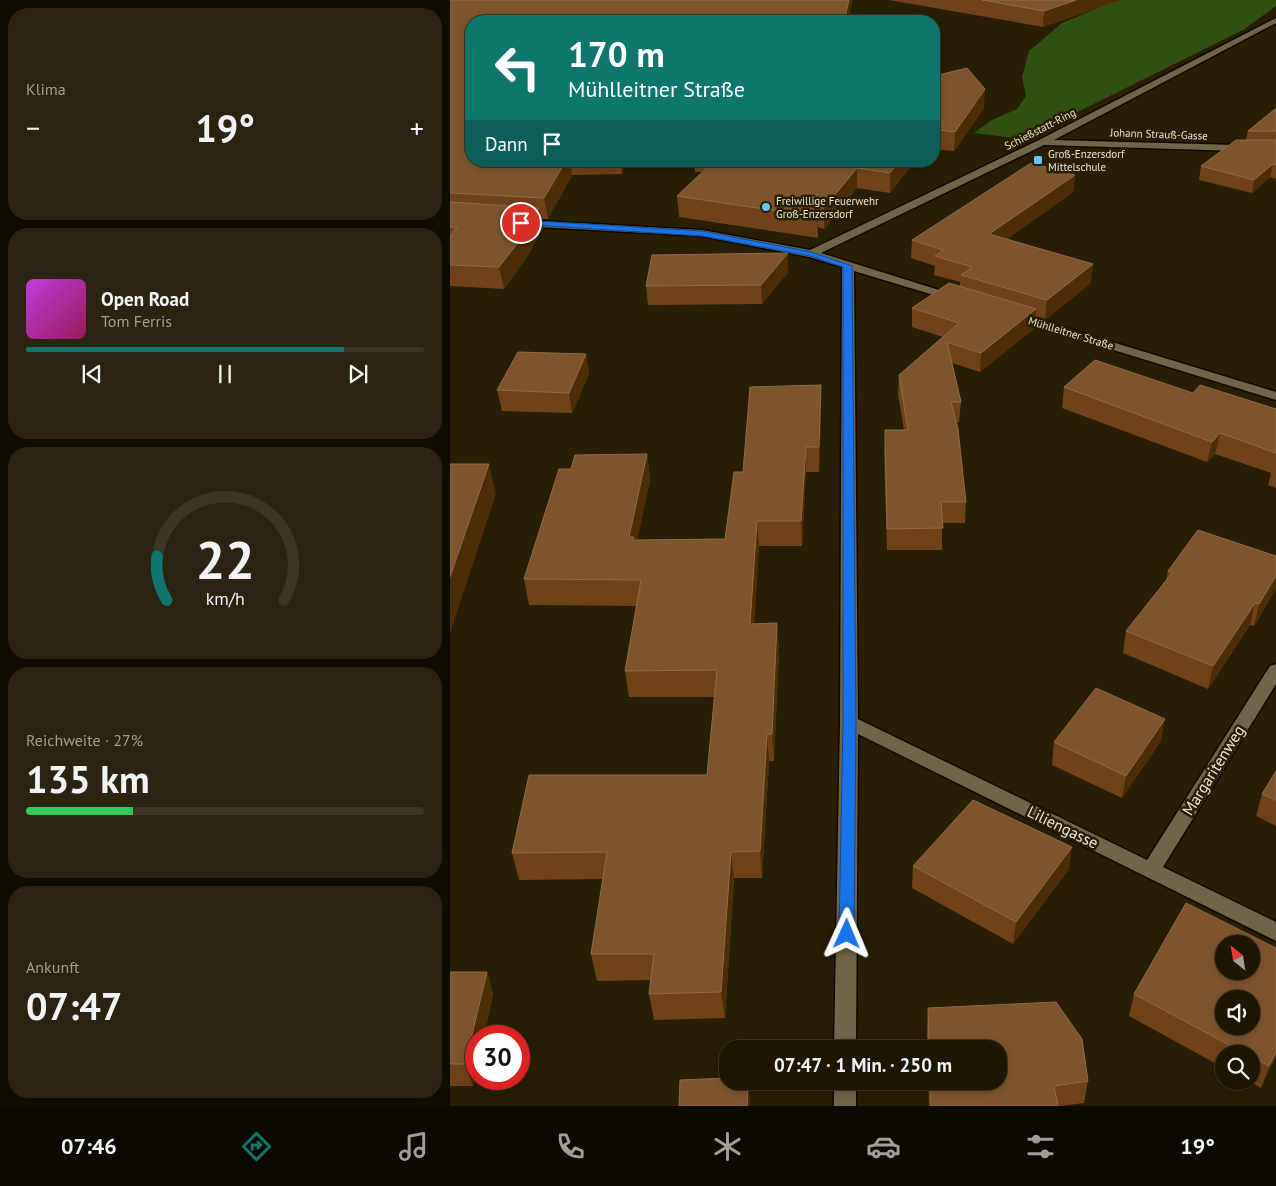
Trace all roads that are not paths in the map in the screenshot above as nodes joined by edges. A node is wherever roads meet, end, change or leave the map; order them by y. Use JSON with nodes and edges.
{"nodes":[{"id":1,"x":1276,"y":20,"type":"edge"},
{"id":2,"x":1042,"y":142,"type":"junction"},
{"id":3,"x":1276,"y":149,"type":"edge"},
{"id":4,"x":508,"y":222,"type":"edge"},
{"id":5,"x":811,"y":254,"type":"junction"},
{"id":6,"x":848,"y":266,"type":"junction"},
{"id":7,"x":962,"y":300,"type":"edge"},
{"id":8,"x":1009,"y":315,"type":"edge"},
{"id":9,"x":1276,"y":396,"type":"edge"},
{"id":10,"x":1276,"y":670,"type":"edge"},
{"id":11,"x":849,"y":722,"type":"junction"},
{"id":12,"x":1151,"y":870,"type":"junction"},
{"id":13,"x":1276,"y":932,"type":"edge"},
{"id":14,"x":845,"y":1040,"type":"edge"},
{"id":15,"x":845,"y":1090,"type":"edge"},
{"id":16,"x":845,"y":1106,"type":"edge"}],
"edges":[{"from":1,"to":2,"type":"street","name":"Schießstatt-Ring"},
{"from":2,"to":3,"type":"street","name":"Johann Strauß-Gasse"},
{"from":2,"to":5,"type":"street","name":"Schießstatt-Ring"},
{"from":4,"to":5,"type":"street"},
{"from":5,"to":6,"type":"street"},
{"from":6,"to":7,"type":"street"},
{"from":6,"to":11,"type":"street"},
{"from":8,"to":9,"type":"street","name":"Mühlleitner Straße"},
{"from":10,"to":12,"type":"street","name":"Margaritenweg"},
{"from":11,"to":12,"type":"street","name":"Liliengasse"},
{"from":11,"to":14,"type":"street"},
{"from":12,"to":13,"type":"street","name":"Liliengasse"},
{"from":15,"to":16,"type":"street"}]}
